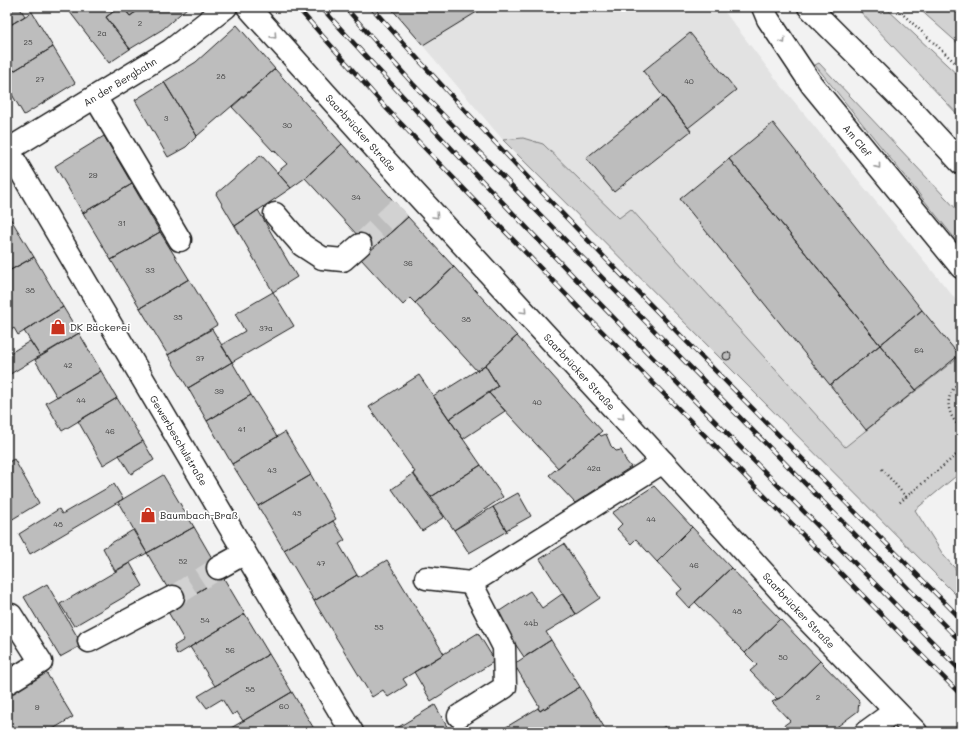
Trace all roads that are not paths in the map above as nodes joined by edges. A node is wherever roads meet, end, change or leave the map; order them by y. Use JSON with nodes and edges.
{"nodes":[{"id":1,"x":226,"y":7,"type":"edge"},
{"id":2,"x":248,"y":7,"type":"edge"},
{"id":3,"x":763,"y":7,"type":"edge"},
{"id":4,"x":809,"y":7,"type":"edge"},
{"id":5,"x":95,"y":97,"type":"junction"},
{"id":6,"x":8,"y":149,"type":"edge"},
{"id":7,"x":961,"y":163,"type":"edge"},
{"id":8,"x":275,"y":214,"type":"dead end"},
{"id":9,"x":180,"y":240,"type":"dead end"},
{"id":10,"x":360,"y":245,"type":"tunnel mouth"},
{"id":11,"x":961,"y":267,"type":"edge"},
{"id":12,"x":663,"y":462,"type":"junction"},
{"id":13,"x":245,"y":553,"type":"junction"},
{"id":14,"x":218,"y":568,"type":"tunnel mouth"},
{"id":15,"x":426,"y":578,"type":"dead end"},
{"id":16,"x":471,"y":583,"type":"junction"},
{"id":17,"x":173,"y":597,"type":"tunnel mouth"},
{"id":18,"x":11,"y":615,"type":"dead end"},
{"id":19,"x":89,"y":641,"type":"dead end"},
{"id":20,"x":7,"y":683,"type":"edge"},
{"id":21,"x":895,"y":711,"type":"junction"},
{"id":22,"x":459,"y":716,"type":"dead end"},
{"id":23,"x":352,"y":732,"type":"edge"},
{"id":24,"x":866,"y":732,"type":"edge"},
{"id":25,"x":916,"y":732,"type":"edge"}],
"edges":[{"from":1,"to":5,"type":"street","name":"An der Bergbahn"},
{"from":2,"to":12,"type":"street","name":"Saarbrücker Straße","one_way":true},
{"from":3,"to":11,"type":"street","name":"Am Clef","one_way":true},
{"from":4,"to":7,"type":"street"},
{"from":5,"to":6,"type":"street","name":"An der Bergbahn"},
{"from":5,"to":9,"type":"street"},
{"from":6,"to":13,"type":"street","name":"Gewerbeschulstraße"},
{"from":8,"to":10,"type":"street"},
{"from":12,"to":16,"type":"street"},
{"from":12,"to":21,"type":"street","name":"Saarbrücker Straße"},
{"from":13,"to":14,"type":"street"},
{"from":13,"to":23,"type":"street","name":"Gewerbeschulstraße"},
{"from":15,"to":16,"type":"street"},
{"from":16,"to":22,"type":"street"},
{"from":17,"to":19,"type":"street"},
{"from":18,"to":20,"type":"street"},
{"from":21,"to":24,"type":"street"},
{"from":21,"to":25,"type":"street","name":"Saarbrücker Straße"}]}
